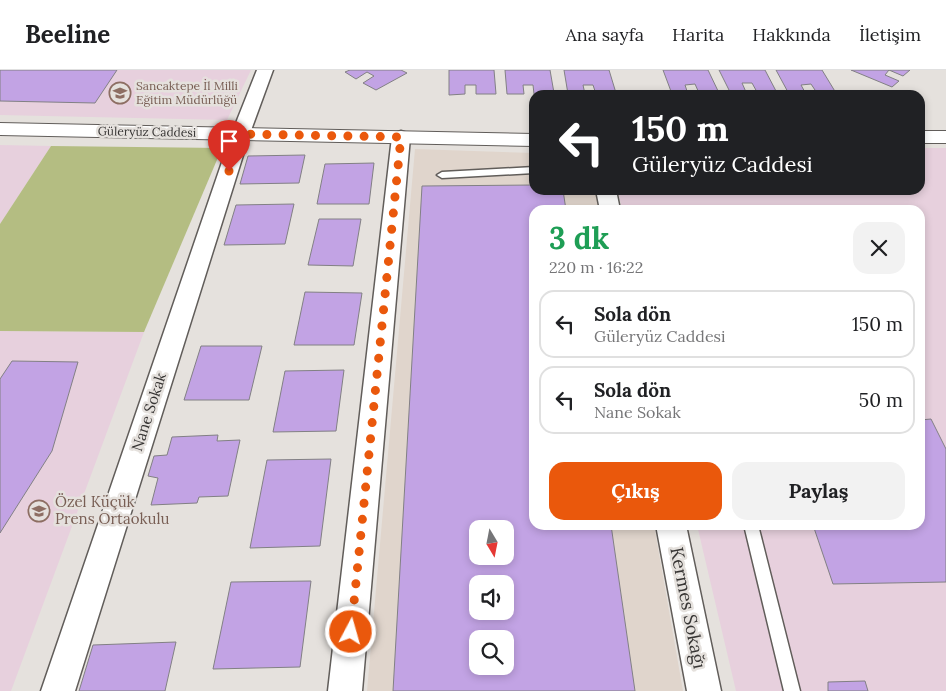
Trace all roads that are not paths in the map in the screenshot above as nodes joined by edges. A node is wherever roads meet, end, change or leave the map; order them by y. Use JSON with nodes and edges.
{"nodes":[{"id":1,"x":265,"y":70,"type":"edge"},
{"id":2,"x":0,"y":129,"type":"edge"},
{"id":3,"x":241,"y":134,"type":"junction"},
{"id":4,"x":401,"y":137,"type":"junction"},
{"id":5,"x":925,"y":137,"type":"edge"},
{"id":6,"x":946,"y":137,"type":"edge"},
{"id":7,"x":529,"y":140,"type":"edge"},
{"id":8,"x":529,"y":170,"type":"edge"},
{"id":9,"x":442,"y":175,"type":"dead end"},
{"id":10,"x":672,"y":530,"type":"edge"},
{"id":11,"x":752,"y":530,"type":"edge"},
{"id":12,"x":58,"y":691,"type":"edge"},
{"id":13,"x":345,"y":691,"type":"edge"},
{"id":14,"x":704,"y":691,"type":"edge"},
{"id":15,"x":792,"y":691,"type":"edge"}],
"edges":[{"from":1,"to":3,"type":"street","name":"Nane Sokak"},
{"from":2,"to":3,"type":"street","name":"Güleryüz Caddesi"},
{"from":3,"to":4,"type":"street","name":"Güleryüz Caddesi"},
{"from":3,"to":12,"type":"street","name":"Nane Sokak"},
{"from":4,"to":7,"type":"street","name":"Güleryüz Caddesi"},
{"from":4,"to":13,"type":"street"},
{"from":5,"to":6,"type":"street"},
{"from":8,"to":9,"type":"lane"},
{"from":10,"to":14,"type":"street","name":"Kermes Sokağı"},
{"from":11,"to":15,"type":"lane"}]}
